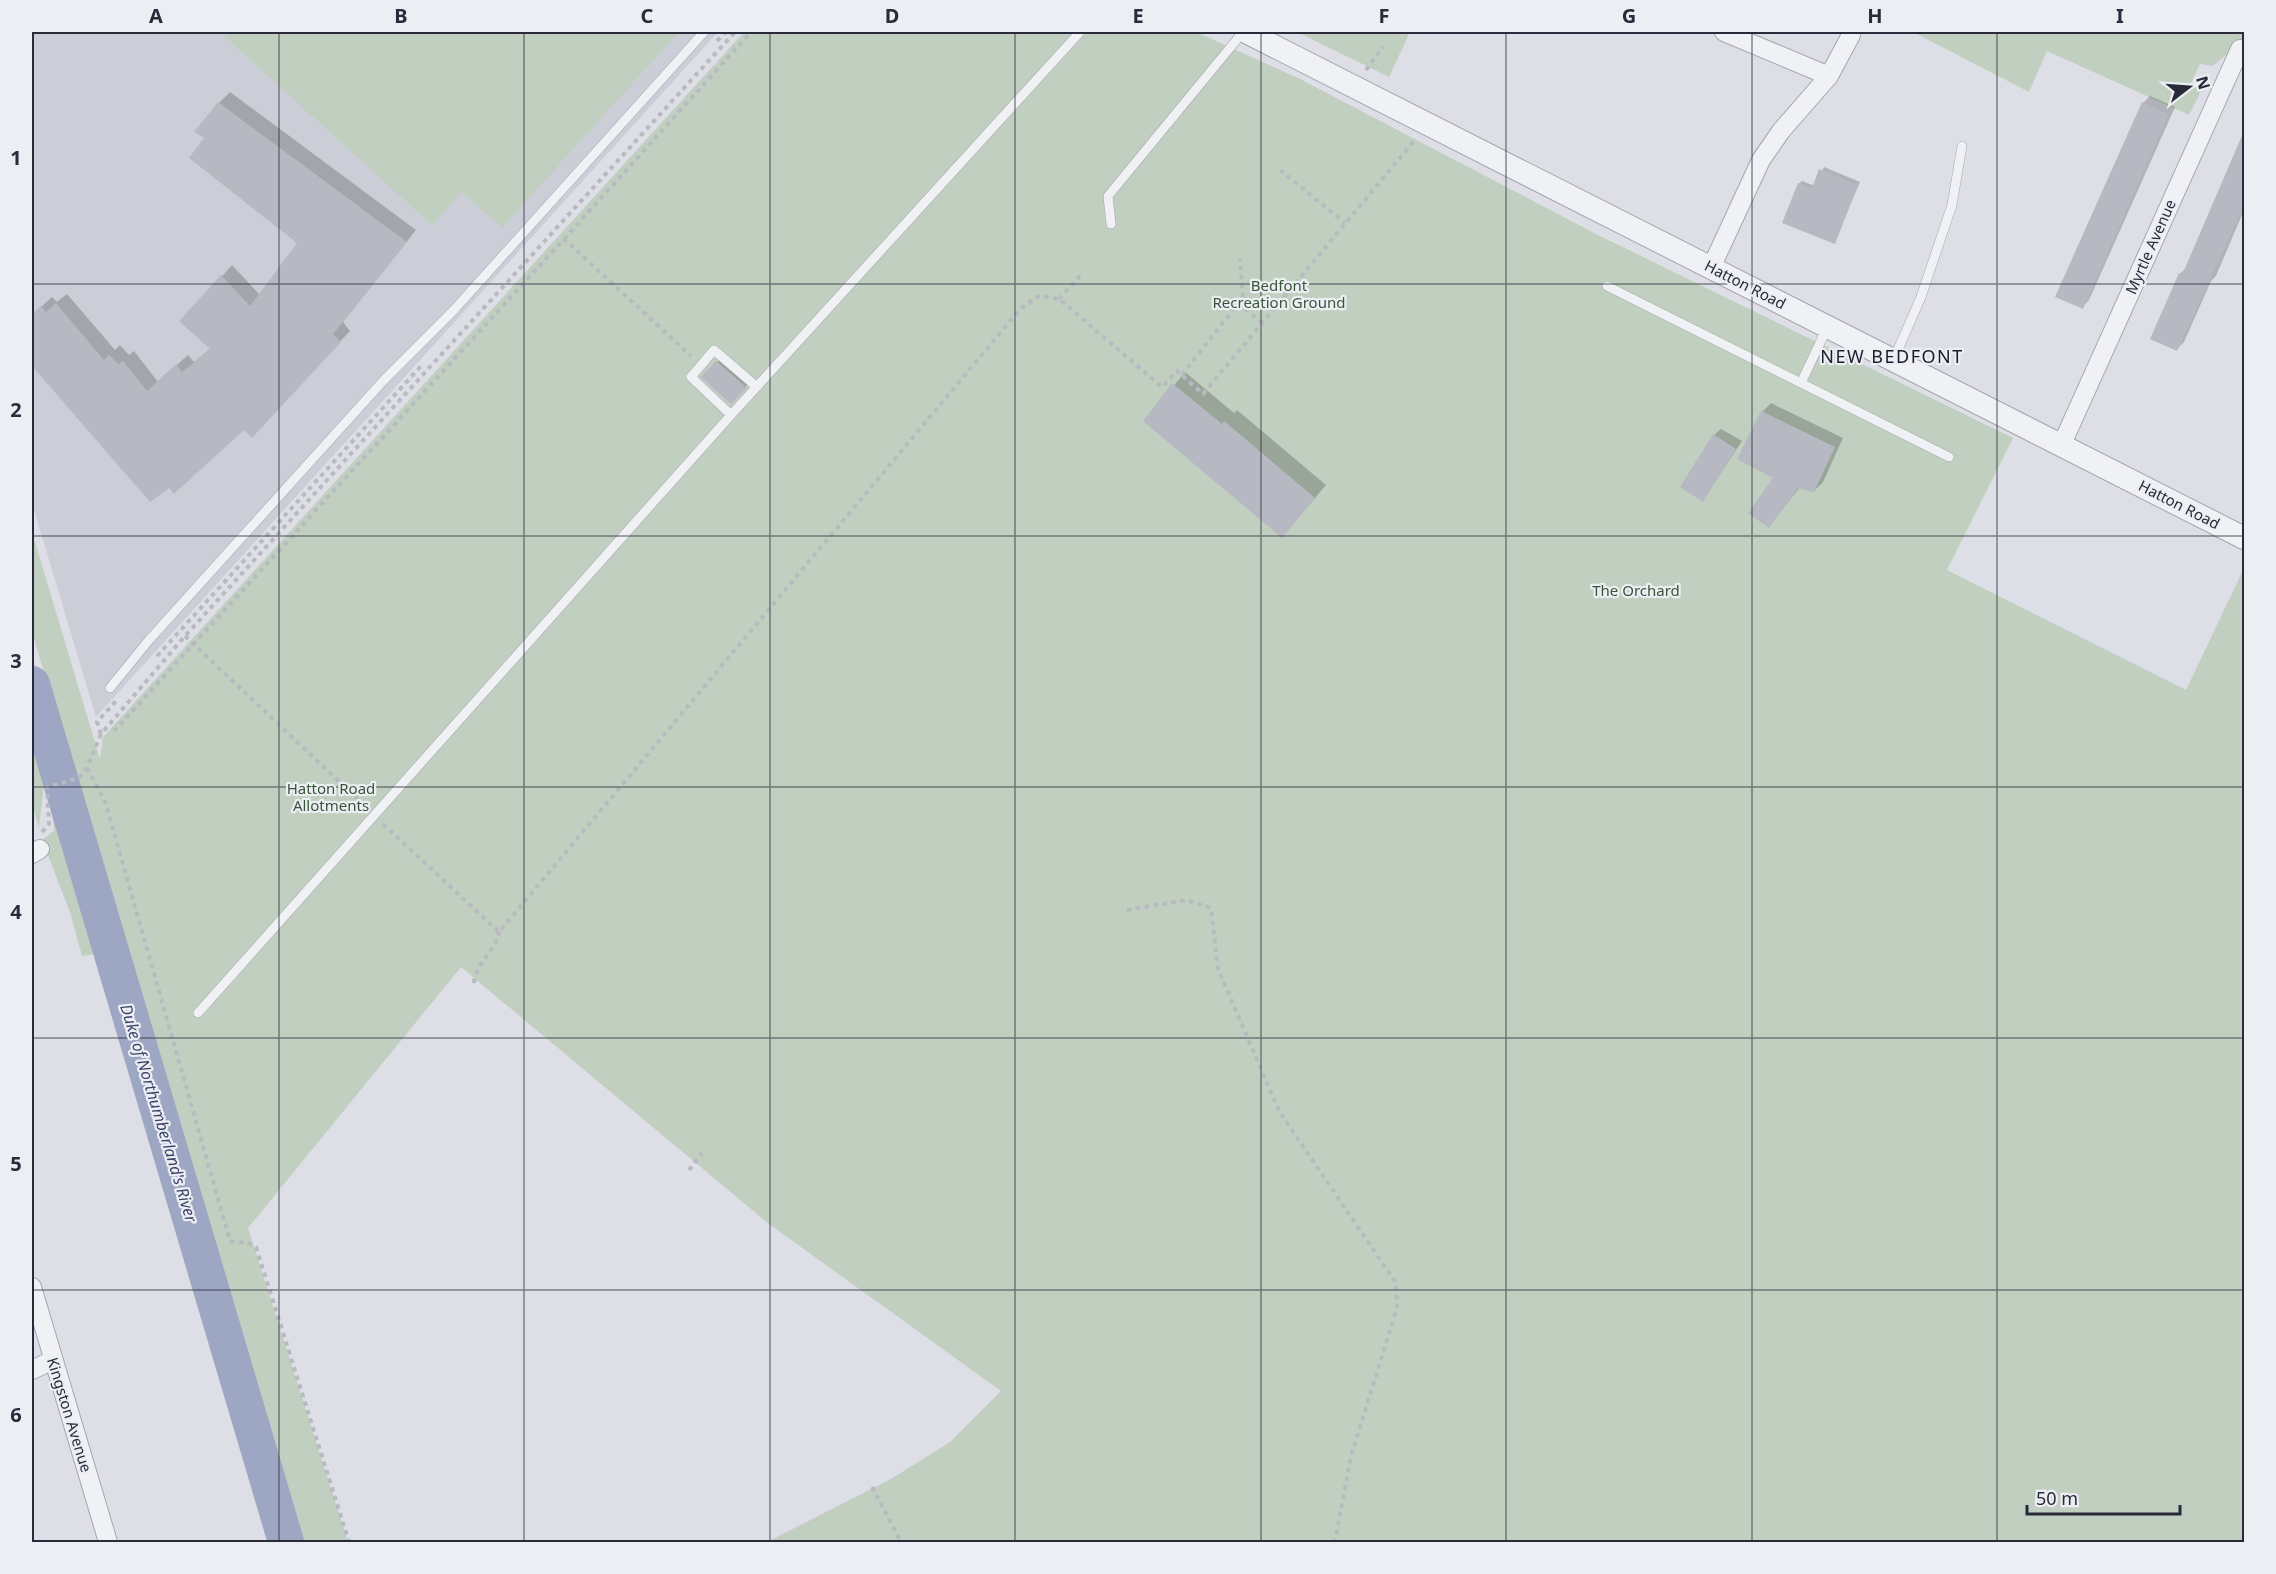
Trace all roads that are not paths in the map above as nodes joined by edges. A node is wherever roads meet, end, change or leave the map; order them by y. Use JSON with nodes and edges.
{"nodes":[{"id":1,"x":704,"y":32,"type":"edge"},
{"id":2,"x":1080,"y":32,"type":"edge"},
{"id":3,"x":1244,"y":32,"type":"edge"},
{"id":4,"x":1724,"y":32,"type":"edge"},
{"id":5,"x":1851,"y":34,"type":"dead end"},
{"id":6,"x":2240,"y":49,"type":"dead end"},
{"id":7,"x":1829,"y":76,"type":"junction"},
{"id":8,"x":1962,"y":146,"type":"dead end"},
{"id":9,"x":1111,"y":224,"type":"dead end"},
{"id":10,"x":1711,"y":268,"type":"junction"},
{"id":11,"x":1607,"y":286,"type":"dead end"},
{"id":12,"x":1827,"y":328,"type":"junction"},
{"id":13,"x":1893,"y":361,"type":"junction"},
{"id":14,"x":1801,"y":383,"type":"junction"},
{"id":15,"x":757,"y":387,"type":"junction"},
{"id":16,"x":731,"y":416,"type":"junction"},
{"id":17,"x":2061,"y":444,"type":"junction"},
{"id":18,"x":1950,"y":457,"type":"dead end"},
{"id":19,"x":2244,"y":538,"type":"edge"},
{"id":20,"x":110,"y":688,"type":"dead end"},
{"id":21,"x":198,"y":1013,"type":"dead end"},
{"id":22,"x":32,"y":1287,"type":"edge"},
{"id":23,"x":52,"y":1360,"type":"junction"},
{"id":24,"x":32,"y":1370,"type":"edge"},
{"id":25,"x":108,"y":1542,"type":"edge"}],
"edges":[{"from":1,"to":20,"type":"lane"},
{"from":2,"to":15,"type":"lane"},
{"from":3,"to":9,"type":"lane"},
{"from":3,"to":10,"type":"street","name":"Hatton Road"},
{"from":4,"to":7,"type":"street"},
{"from":5,"to":7,"type":"street"},
{"from":6,"to":17,"type":"street","name":"Myrtle Avenue"},
{"from":7,"to":10,"type":"street"},
{"from":8,"to":13,"type":"lane"},
{"from":10,"to":12,"type":"street","name":"Hatton Road"},
{"from":11,"to":14,"type":"lane"},
{"from":12,"to":13,"type":"street","name":"Hatton Road"},
{"from":12,"to":14,"type":"lane"},
{"from":13,"to":17,"type":"street","name":"Hatton Road"},
{"from":14,"to":18,"type":"lane"},
{"from":15,"to":16,"type":"lane"},
{"from":15,"to":16,"type":"lane"},
{"from":16,"to":21,"type":"lane"},
{"from":17,"to":19,"type":"street","name":"Hatton Road"},
{"from":22,"to":23,"type":"street","name":"Kingston Avenue"},
{"from":23,"to":24,"type":"street"},
{"from":23,"to":25,"type":"street","name":"Kingston Avenue"}]}
